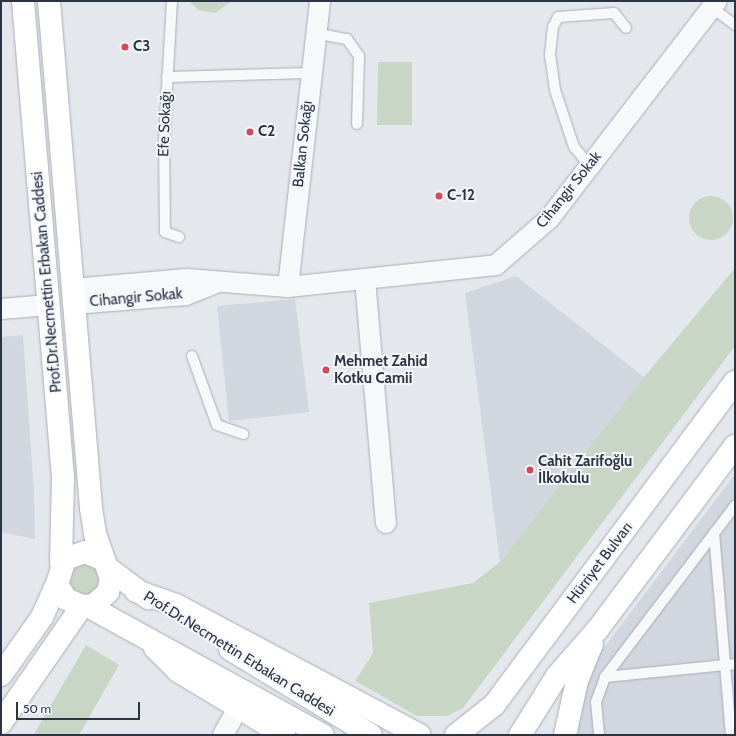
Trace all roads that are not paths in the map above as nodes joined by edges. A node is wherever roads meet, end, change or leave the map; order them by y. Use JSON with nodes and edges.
{"nodes":[{"id":1,"x":23,"y":1,"type":"edge"},
{"id":2,"x":49,"y":1,"type":"edge"},
{"id":3,"x":172,"y":1,"type":"edge"},
{"id":4,"x":320,"y":1,"type":"edge"},
{"id":5,"x":715,"y":4,"type":"edge"},
{"id":6,"x":735,"y":25,"type":"edge"},
{"id":7,"x":626,"y":28,"type":"dead end"},
{"id":8,"x":315,"y":33,"type":"junction"},
{"id":9,"x":310,"y":73,"type":"junction"},
{"id":10,"x":167,"y":77,"type":"junction"},
{"id":11,"x":357,"y":124,"type":"dead end"},
{"id":12,"x":590,"y":166,"type":"junction"},
{"id":13,"x":179,"y":237,"type":"dead end"},
{"id":14,"x":365,"y":279,"type":"junction"},
{"id":15,"x":288,"y":287,"type":"junction"},
{"id":16,"x":74,"y":296,"type":"junction"},
{"id":17,"x":49,"y":305,"type":"junction"},
{"id":18,"x":1,"y":309,"type":"edge"},
{"id":19,"x":192,"y":356,"type":"dead end"},
{"id":20,"x":735,"y":382,"type":"edge"},
{"id":21,"x":243,"y":434,"type":"dead end"},
{"id":22,"x":735,"y":446,"type":"edge"},
{"id":23,"x":735,"y":506,"type":"edge"},
{"id":24,"x":386,"y":522,"type":"dead end"},
{"id":25,"x":714,"y":533,"type":"junction"},
{"id":26,"x":106,"y":565,"type":"junction"},
{"id":27,"x":59,"y":574,"type":"junction"},
{"id":28,"x":136,"y":591,"type":"junction"},
{"id":29,"x":85,"y":606,"type":"junction"},
{"id":30,"x":136,"y":629,"type":"junction"},
{"id":31,"x":598,"y":629,"type":"junction"},
{"id":32,"x":8,"y":654,"type":"edge"},
{"id":33,"x":730,"y":665,"type":"edge"},
{"id":34,"x":1,"y":675,"type":"edge"},
{"id":35,"x":605,"y":677,"type":"junction"},
{"id":36,"x":238,"y":708,"type":"junction"},
{"id":37,"x":1,"y":723,"type":"edge"},
{"id":38,"x":223,"y":735,"type":"edge"},
{"id":39,"x":284,"y":735,"type":"edge"},
{"id":40,"x":323,"y":735,"type":"edge"},
{"id":41,"x":371,"y":735,"type":"edge"},
{"id":42,"x":419,"y":735,"type":"edge"},
{"id":43,"x":456,"y":735,"type":"edge"},
{"id":44,"x":520,"y":735,"type":"edge"},
{"id":45,"x":565,"y":735,"type":"edge"},
{"id":46,"x":599,"y":735,"type":"edge"},
{"id":47,"x":731,"y":735,"type":"edge"}],
"edges":[{"from":1,"to":17,"type":"main road","name":"Prof.Dr.Necmettin Erbakan Caddesi"},
{"from":2,"to":16,"type":"main road","name":"Prof.Dr.Necmettin Erbakan Caddesi"},
{"from":3,"to":10,"type":"lane","name":"Efe Sokağı"},
{"from":4,"to":8,"type":"street","name":"Balkan Sokağı"},
{"from":5,"to":6,"type":"lane"},
{"from":5,"to":12,"type":"street","name":"Cihangir Sokak"},
{"from":7,"to":12,"type":"lane"},
{"from":8,"to":9,"type":"street","name":"Balkan Sokağı"},
{"from":8,"to":11,"type":"lane"},
{"from":9,"to":10,"type":"lane"},
{"from":9,"to":15,"type":"street","name":"Balkan Sokağı"},
{"from":10,"to":13,"type":"lane","name":"Efe Sokağı"},
{"from":12,"to":14,"type":"street","name":"Cihangir Sokak"},
{"from":14,"to":15,"type":"street","name":"Cihangir Sokak"},
{"from":14,"to":24,"type":"street"},
{"from":15,"to":16,"type":"street","name":"Cihangir Sokak"},
{"from":16,"to":26,"type":"main road","name":"Prof.Dr.Necmettin Erbakan Caddesi"},
{"from":17,"to":18,"type":"street"},
{"from":17,"to":27,"type":"main road","name":"Prof.Dr.Necmettin Erbakan Caddesi"},
{"from":19,"to":21,"type":"lane"},
{"from":20,"to":43,"type":"main road","name":"Hürriyet Bulvarı"},
{"from":22,"to":31,"type":"main road"},
{"from":23,"to":25,"type":"lane"},
{"from":25,"to":33,"type":"lane"},
{"from":25,"to":35,"type":"lane"},
{"from":26,"to":27,"type":"main road","name":"Prof.Dr.Necmettin Erbakan Caddesi"},
{"from":26,"to":28,"type":"main road","name":"Prof.Dr.Necmettin Erbakan Caddesi"},
{"from":26,"to":29,"type":"main road","name":"Prof.Dr.Necmettin Erbakan Caddesi"},
{"from":27,"to":29,"type":"main road","name":"Prof.Dr.Necmettin Erbakan Caddesi"},
{"from":27,"to":32,"type":"main road"},
{"from":28,"to":41,"type":"main road","name":"Prof.Dr.Necmettin Erbakan Caddesi"},
{"from":28,"to":42,"type":"main road"},
{"from":29,"to":30,"type":"main road","name":"Prof.Dr.Necmettin Erbakan Caddesi"},
{"from":29,"to":37,"type":"main road"},
{"from":30,"to":36,"type":"main road"},
{"from":30,"to":40,"type":"main road","name":"Prof.Dr.Necmettin Erbakan Caddesi"},
{"from":31,"to":44,"type":"main road"},
{"from":31,"to":45,"type":"main road"},
{"from":32,"to":34,"type":"main road"},
{"from":33,"to":35,"type":"lane"},
{"from":33,"to":47,"type":"lane"},
{"from":35,"to":46,"type":"lane"},
{"from":36,"to":38,"type":"street"},
{"from":36,"to":39,"type":"main road"}]}
